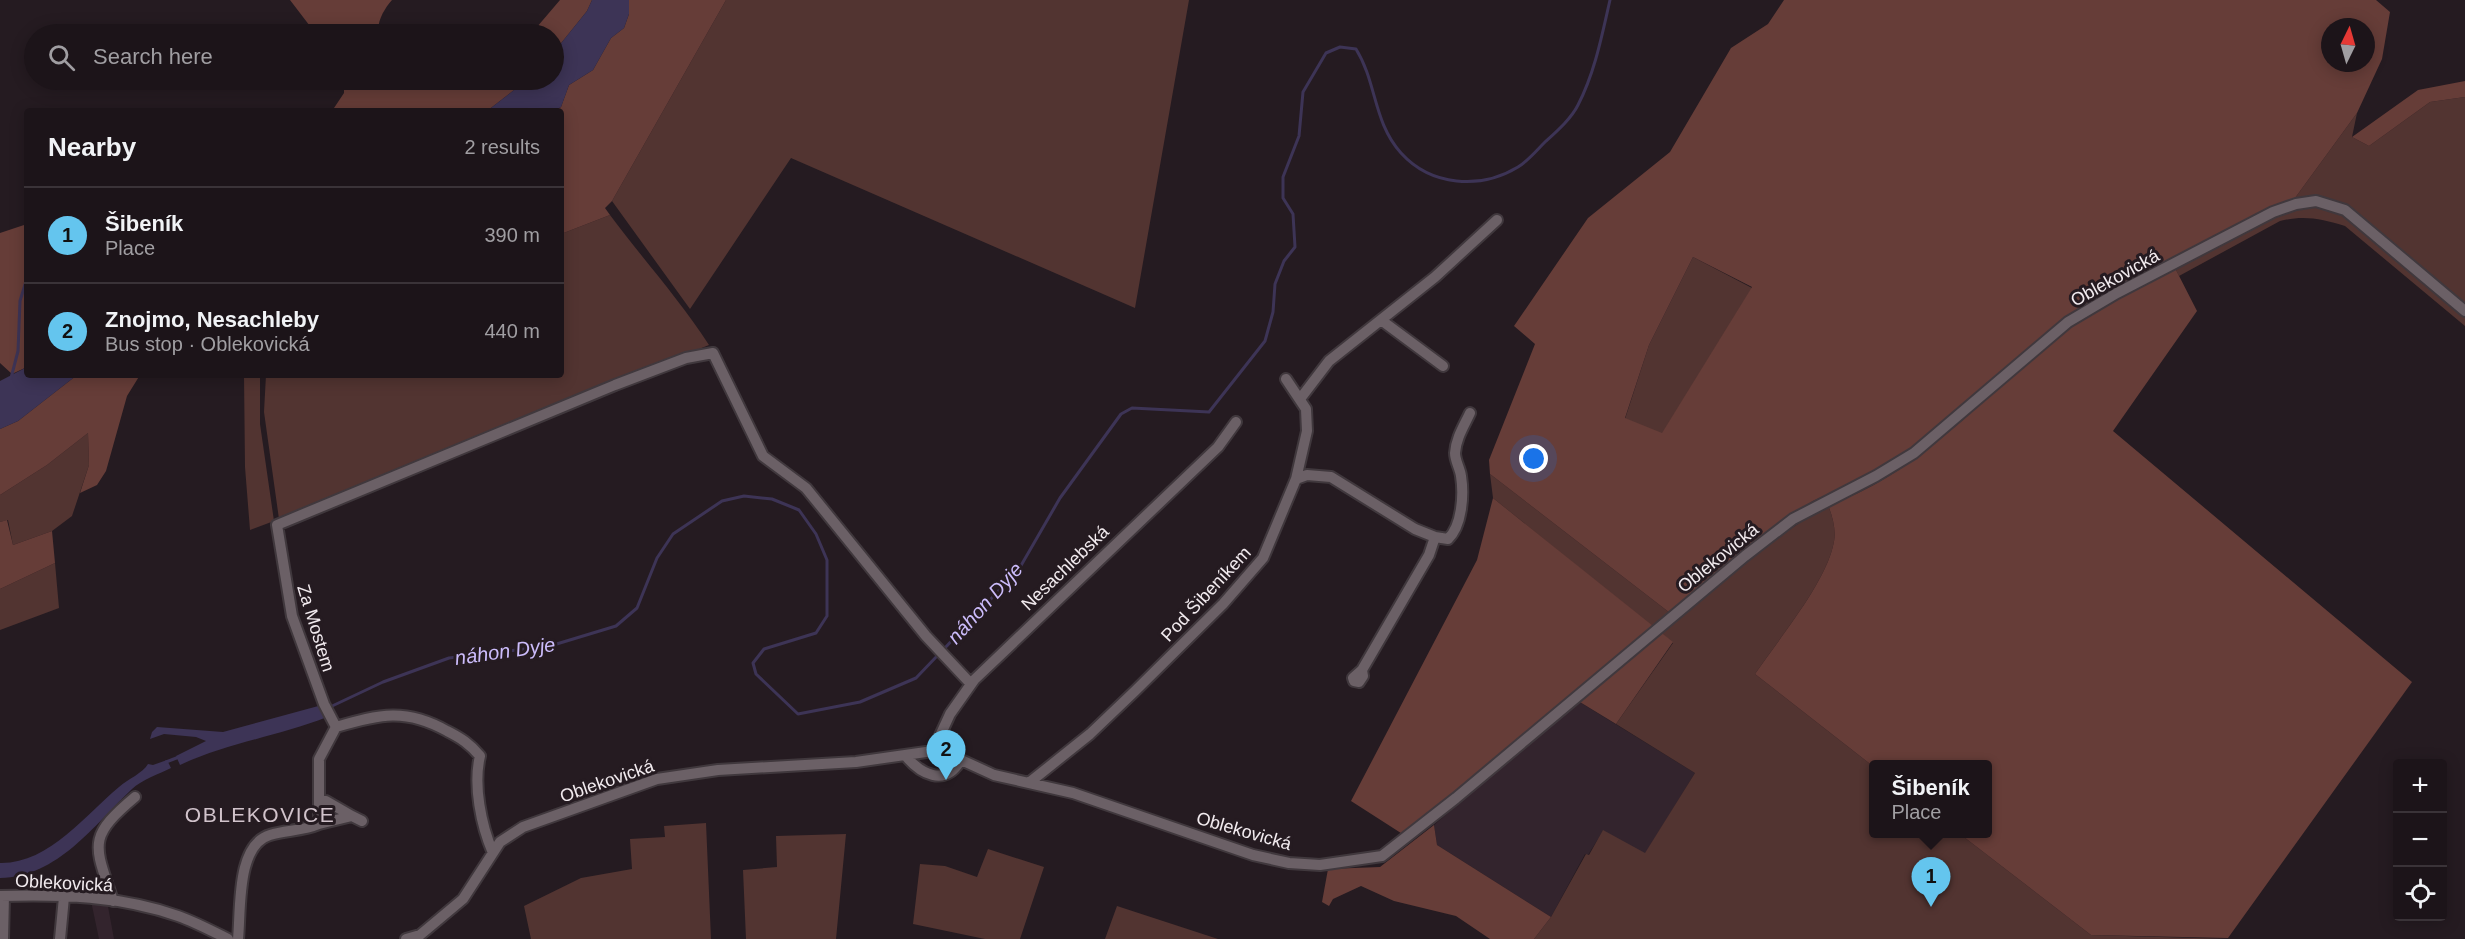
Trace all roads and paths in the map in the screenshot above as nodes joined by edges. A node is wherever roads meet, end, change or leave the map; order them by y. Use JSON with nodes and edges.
{"nodes":[{"id":1,"x":1497,"y":220,"type":"dead end"},
{"id":2,"x":2465,"y":311,"type":"edge"},
{"id":3,"x":1381,"y":320,"type":"junction"},
{"id":4,"x":1443,"y":366,"type":"dead end"},
{"id":5,"x":1286,"y":379,"type":"dead end"},
{"id":6,"x":1300,"y":399,"type":"junction"},
{"id":7,"x":1470,"y":413,"type":"dead end"},
{"id":8,"x":1236,"y":422,"type":"dead end"},
{"id":9,"x":1296,"y":479,"type":"junction"},
{"id":10,"x":1435,"y":537,"type":"junction"},
{"id":11,"x":1362,"y":670,"type":"dead end"},
{"id":12,"x":971,"y":684,"type":"junction"},
{"id":13,"x":333,"y":723,"type":"junction"},
{"id":14,"x":933,"y":751,"type":"junction"},
{"id":15,"x":905,"y":755,"type":"junction"},
{"id":16,"x":960,"y":761,"type":"junction"},
{"id":17,"x":1030,"y":782,"type":"junction"},
{"id":18,"x":135,"y":797,"type":"dead end"},
{"id":19,"x":319,"y":801,"type":"junction"},
{"id":20,"x":352,"y":816,"type":"junction"},
{"id":21,"x":363,"y":821,"type":"dead end"},
{"id":22,"x":320,"y":824,"type":"junction"},
{"id":23,"x":493,"y":853,"type":"junction"},
{"id":24,"x":2,"y":896,"type":"edge"},
{"id":25,"x":64,"y":897,"type":"junction"},
{"id":26,"x":113,"y":901,"type":"junction"},
{"id":27,"x":3,"y":939,"type":"edge"},
{"id":28,"x":60,"y":939,"type":"edge"},
{"id":29,"x":228,"y":939,"type":"edge"},
{"id":30,"x":238,"y":939,"type":"edge"},
{"id":31,"x":406,"y":939,"type":"edge"}],
"edges":[{"from":1,"to":3,"type":"street"},
{"from":2,"to":17,"type":"street","name":"Oblekovická"},
{"from":3,"to":4,"type":"street"},
{"from":3,"to":6,"type":"street"},
{"from":5,"to":6,"type":"street","name":"Pod Šibeníkem"},
{"from":6,"to":9,"type":"street","name":"Pod Šibeníkem"},
{"from":7,"to":10,"type":"street"},
{"from":8,"to":12,"type":"street","name":"Nesachlebská"},
{"from":9,"to":10,"type":"street"},
{"from":9,"to":17,"type":"street","name":"Pod Šibeníkem"},
{"from":10,"to":11,"type":"street"},
{"from":12,"to":13,"type":"street","name":"Za Mostem"},
{"from":12,"to":14,"type":"street","name":"Nesachlebská"},
{"from":13,"to":19,"type":"street"},
{"from":13,"to":23,"type":"street"},
{"from":14,"to":15,"type":"street","name":"Oblekovická"},
{"from":14,"to":16,"type":"street","name":"Oblekovická"},
{"from":15,"to":16,"type":"street"},
{"from":15,"to":23,"type":"street","name":"Oblekovická"},
{"from":16,"to":17,"type":"street","name":"Oblekovická"},
{"from":18,"to":26,"type":"street"},
{"from":19,"to":20,"type":"street"},
{"from":19,"to":22,"type":"street"},
{"from":20,"to":21,"type":"street"},
{"from":20,"to":22,"type":"street"},
{"from":22,"to":30,"type":"street"},
{"from":23,"to":31,"type":"street","name":"Oblekovická"},
{"from":24,"to":25,"type":"street","name":"Oblekovická"},
{"from":24,"to":27,"type":"street"},
{"from":25,"to":26,"type":"street","name":"Oblekovická"},
{"from":25,"to":28,"type":"street"},
{"from":26,"to":29,"type":"street","name":"Oblekovická"}]}
